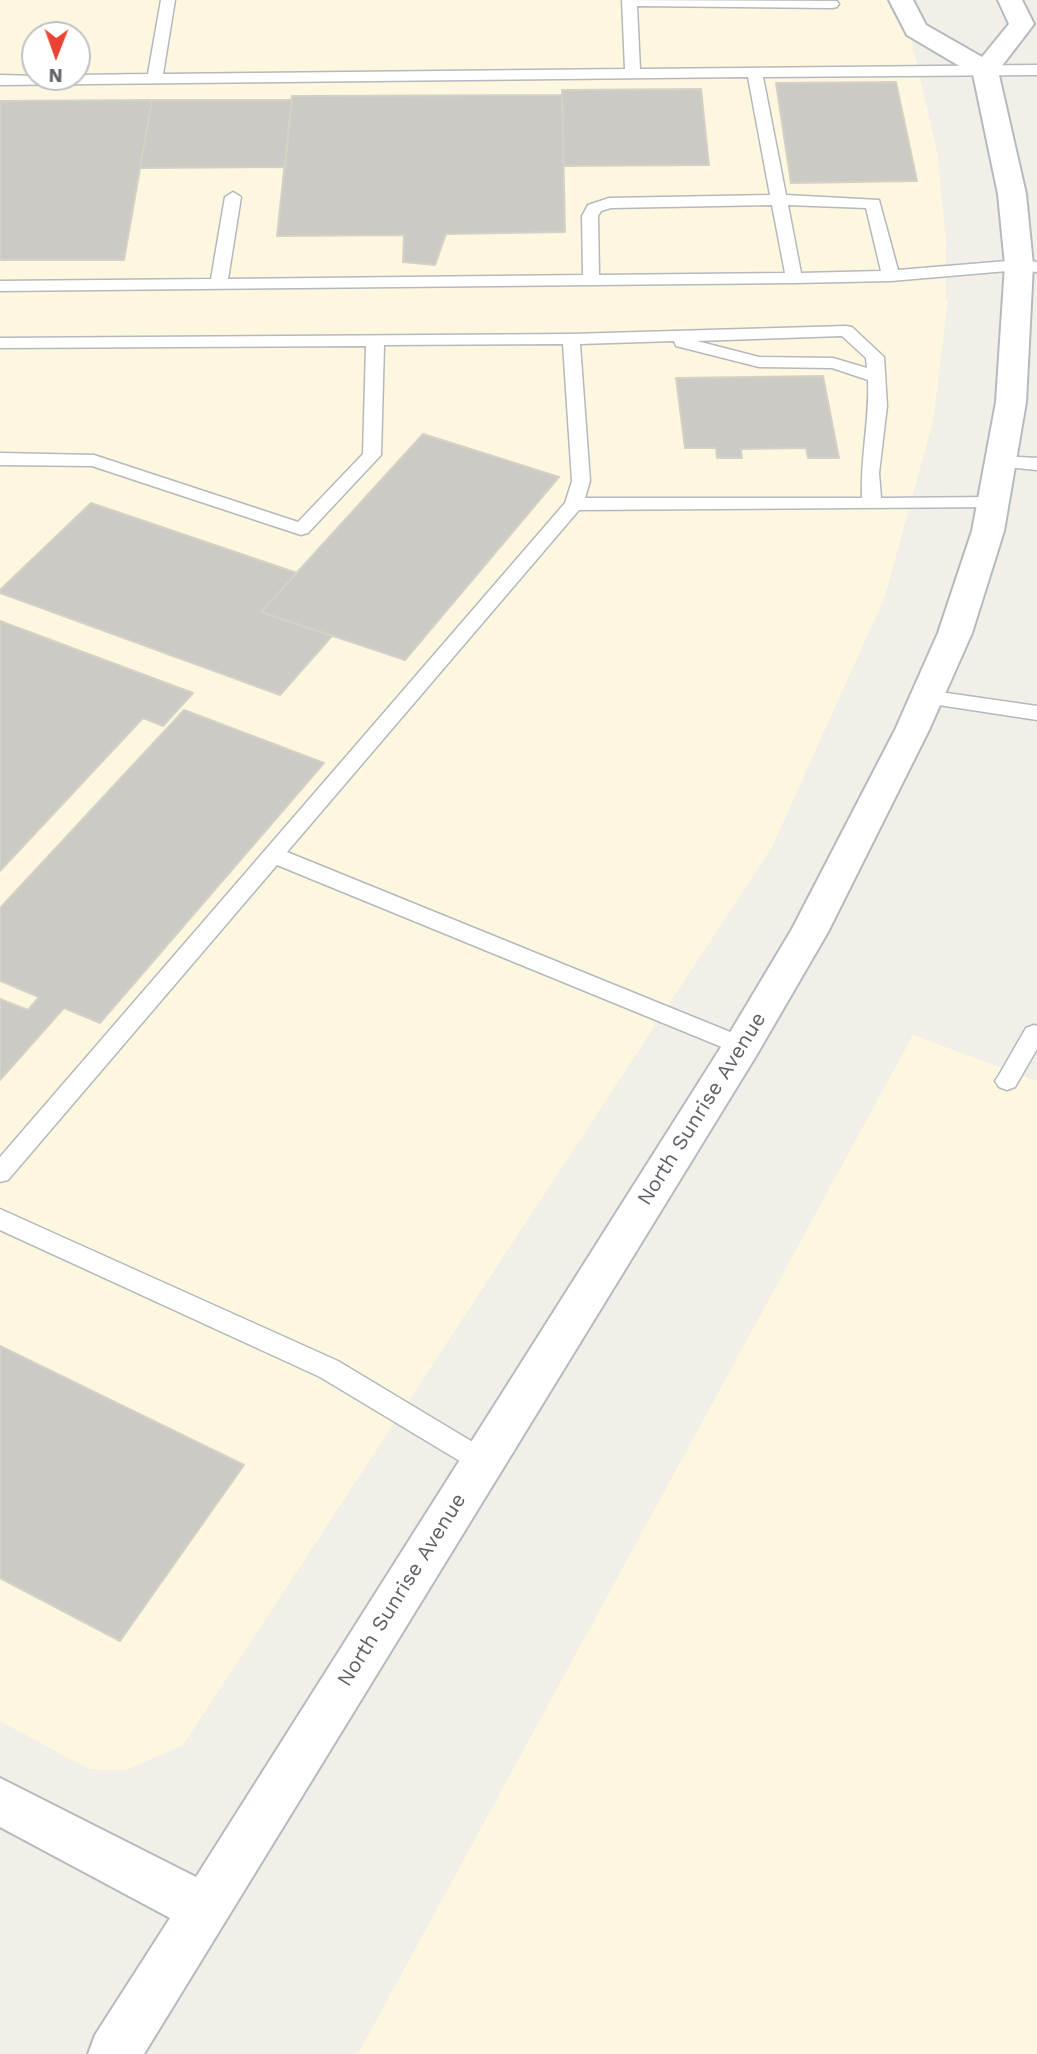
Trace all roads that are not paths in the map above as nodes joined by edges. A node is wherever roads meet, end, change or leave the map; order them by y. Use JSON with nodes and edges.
{"nodes":[{"id":1,"x":169,"y":0,"type":"edge"},
{"id":2,"x":901,"y":0,"type":"edge"},
{"id":3,"x":1010,"y":0,"type":"edge"},
{"id":4,"x":629,"y":1,"type":"edge"},
{"id":5,"x":832,"y":4,"type":"dead end"},
{"id":6,"x":985,"y":70,"type":"junction"},
{"id":7,"x":1037,"y":70,"type":"edge"},
{"id":8,"x":755,"y":73,"type":"junction"},
{"id":9,"x":633,"y":74,"type":"junction"},
{"id":10,"x":155,"y":79,"type":"junction"},
{"id":11,"x":0,"y":80,"type":"edge"},
{"id":12,"x":233,"y":197,"type":"dead end"},
{"id":13,"x":779,"y":200,"type":"junction"},
{"id":14,"x":1028,"y":266,"type":"edge"},
{"id":15,"x":891,"y":276,"type":"junction"},
{"id":16,"x":794,"y":278,"type":"junction"},
{"id":17,"x":591,"y":279,"type":"junction"},
{"id":18,"x":219,"y":283,"type":"junction"},
{"id":19,"x":0,"y":286,"type":"edge"},
{"id":20,"x":666,"y":336,"type":"junction"},
{"id":21,"x":571,"y":339,"type":"junction"},
{"id":22,"x":374,"y":340,"type":"junction"},
{"id":23,"x":0,"y":343,"type":"edge"},
{"id":24,"x":877,"y":377,"type":"junction"},
{"id":25,"x":0,"y":459,"type":"edge"},
{"id":26,"x":1001,"y":462,"type":"junction"},
{"id":27,"x":1037,"y":464,"type":"edge"},
{"id":28,"x":872,"y":502,"type":"junction"},
{"id":29,"x":993,"y":503,"type":"junction"},
{"id":30,"x":574,"y":504,"type":"junction"},
{"id":31,"x":926,"y":697,"type":"junction"},
{"id":32,"x":1037,"y":713,"type":"edge"},
{"id":33,"x":273,"y":855,"type":"junction"},
{"id":34,"x":1036,"y":1033,"type":"edge"},
{"id":35,"x":742,"y":1046,"type":"junction"},
{"id":36,"x":1007,"y":1081,"type":"dead end"},
{"id":37,"x":0,"y":1173,"type":"edge"},
{"id":38,"x":0,"y":1219,"type":"edge"},
{"id":39,"x":482,"y":1461,"type":"junction"},
{"id":40,"x":0,"y":1801,"type":"edge"},
{"id":41,"x":203,"y":1908,"type":"junction"},
{"id":42,"x":114,"y":2054,"type":"edge"}],
"edges":[{"from":1,"to":10,"type":"lane"},
{"from":2,"to":6,"type":"main road"},
{"from":3,"to":6,"type":"main road"},
{"from":4,"to":5,"type":"lane"},
{"from":4,"to":9,"type":"lane"},
{"from":6,"to":7,"type":"lane"},
{"from":6,"to":8,"type":"lane"},
{"from":6,"to":14,"type":"main road","name":"North Sunrise Avenue"},
{"from":8,"to":9,"type":"lane"},
{"from":8,"to":13,"type":"lane"},
{"from":9,"to":10,"type":"lane"},
{"from":10,"to":11,"type":"lane"},
{"from":12,"to":18,"type":"lane"},
{"from":13,"to":15,"type":"lane"},
{"from":13,"to":16,"type":"lane"},
{"from":13,"to":17,"type":"lane"},
{"from":14,"to":15,"type":"lane"},
{"from":14,"to":26,"type":"main road","name":"North Sunrise Avenue"},
{"from":15,"to":16,"type":"lane"},
{"from":16,"to":17,"type":"lane"},
{"from":17,"to":18,"type":"lane"},
{"from":18,"to":19,"type":"lane"},
{"from":20,"to":21,"type":"lane"},
{"from":20,"to":24,"type":"lane"},
{"from":20,"to":24,"type":"lane"},
{"from":21,"to":22,"type":"lane"},
{"from":21,"to":30,"type":"lane"},
{"from":22,"to":23,"type":"lane"},
{"from":22,"to":25,"type":"lane"},
{"from":24,"to":28,"type":"lane"},
{"from":26,"to":27,"type":"lane"},
{"from":26,"to":29,"type":"main road","name":"North Sunrise Avenue"},
{"from":28,"to":29,"type":"lane"},
{"from":28,"to":30,"type":"lane"},
{"from":29,"to":31,"type":"main road","name":"North Sunrise Avenue"},
{"from":30,"to":33,"type":"lane"},
{"from":31,"to":32,"type":"lane"},
{"from":31,"to":35,"type":"main road","name":"North Sunrise Avenue"},
{"from":33,"to":35,"type":"lane"},
{"from":33,"to":37,"type":"lane"},
{"from":34,"to":36,"type":"lane"},
{"from":35,"to":39,"type":"main road","name":"North Sunrise Avenue"},
{"from":38,"to":39,"type":"lane"},
{"from":39,"to":41,"type":"main road","name":"North Sunrise Avenue"},
{"from":40,"to":41,"type":"main road"},
{"from":41,"to":42,"type":"main road","name":"North Sunrise Avenue"}]}
